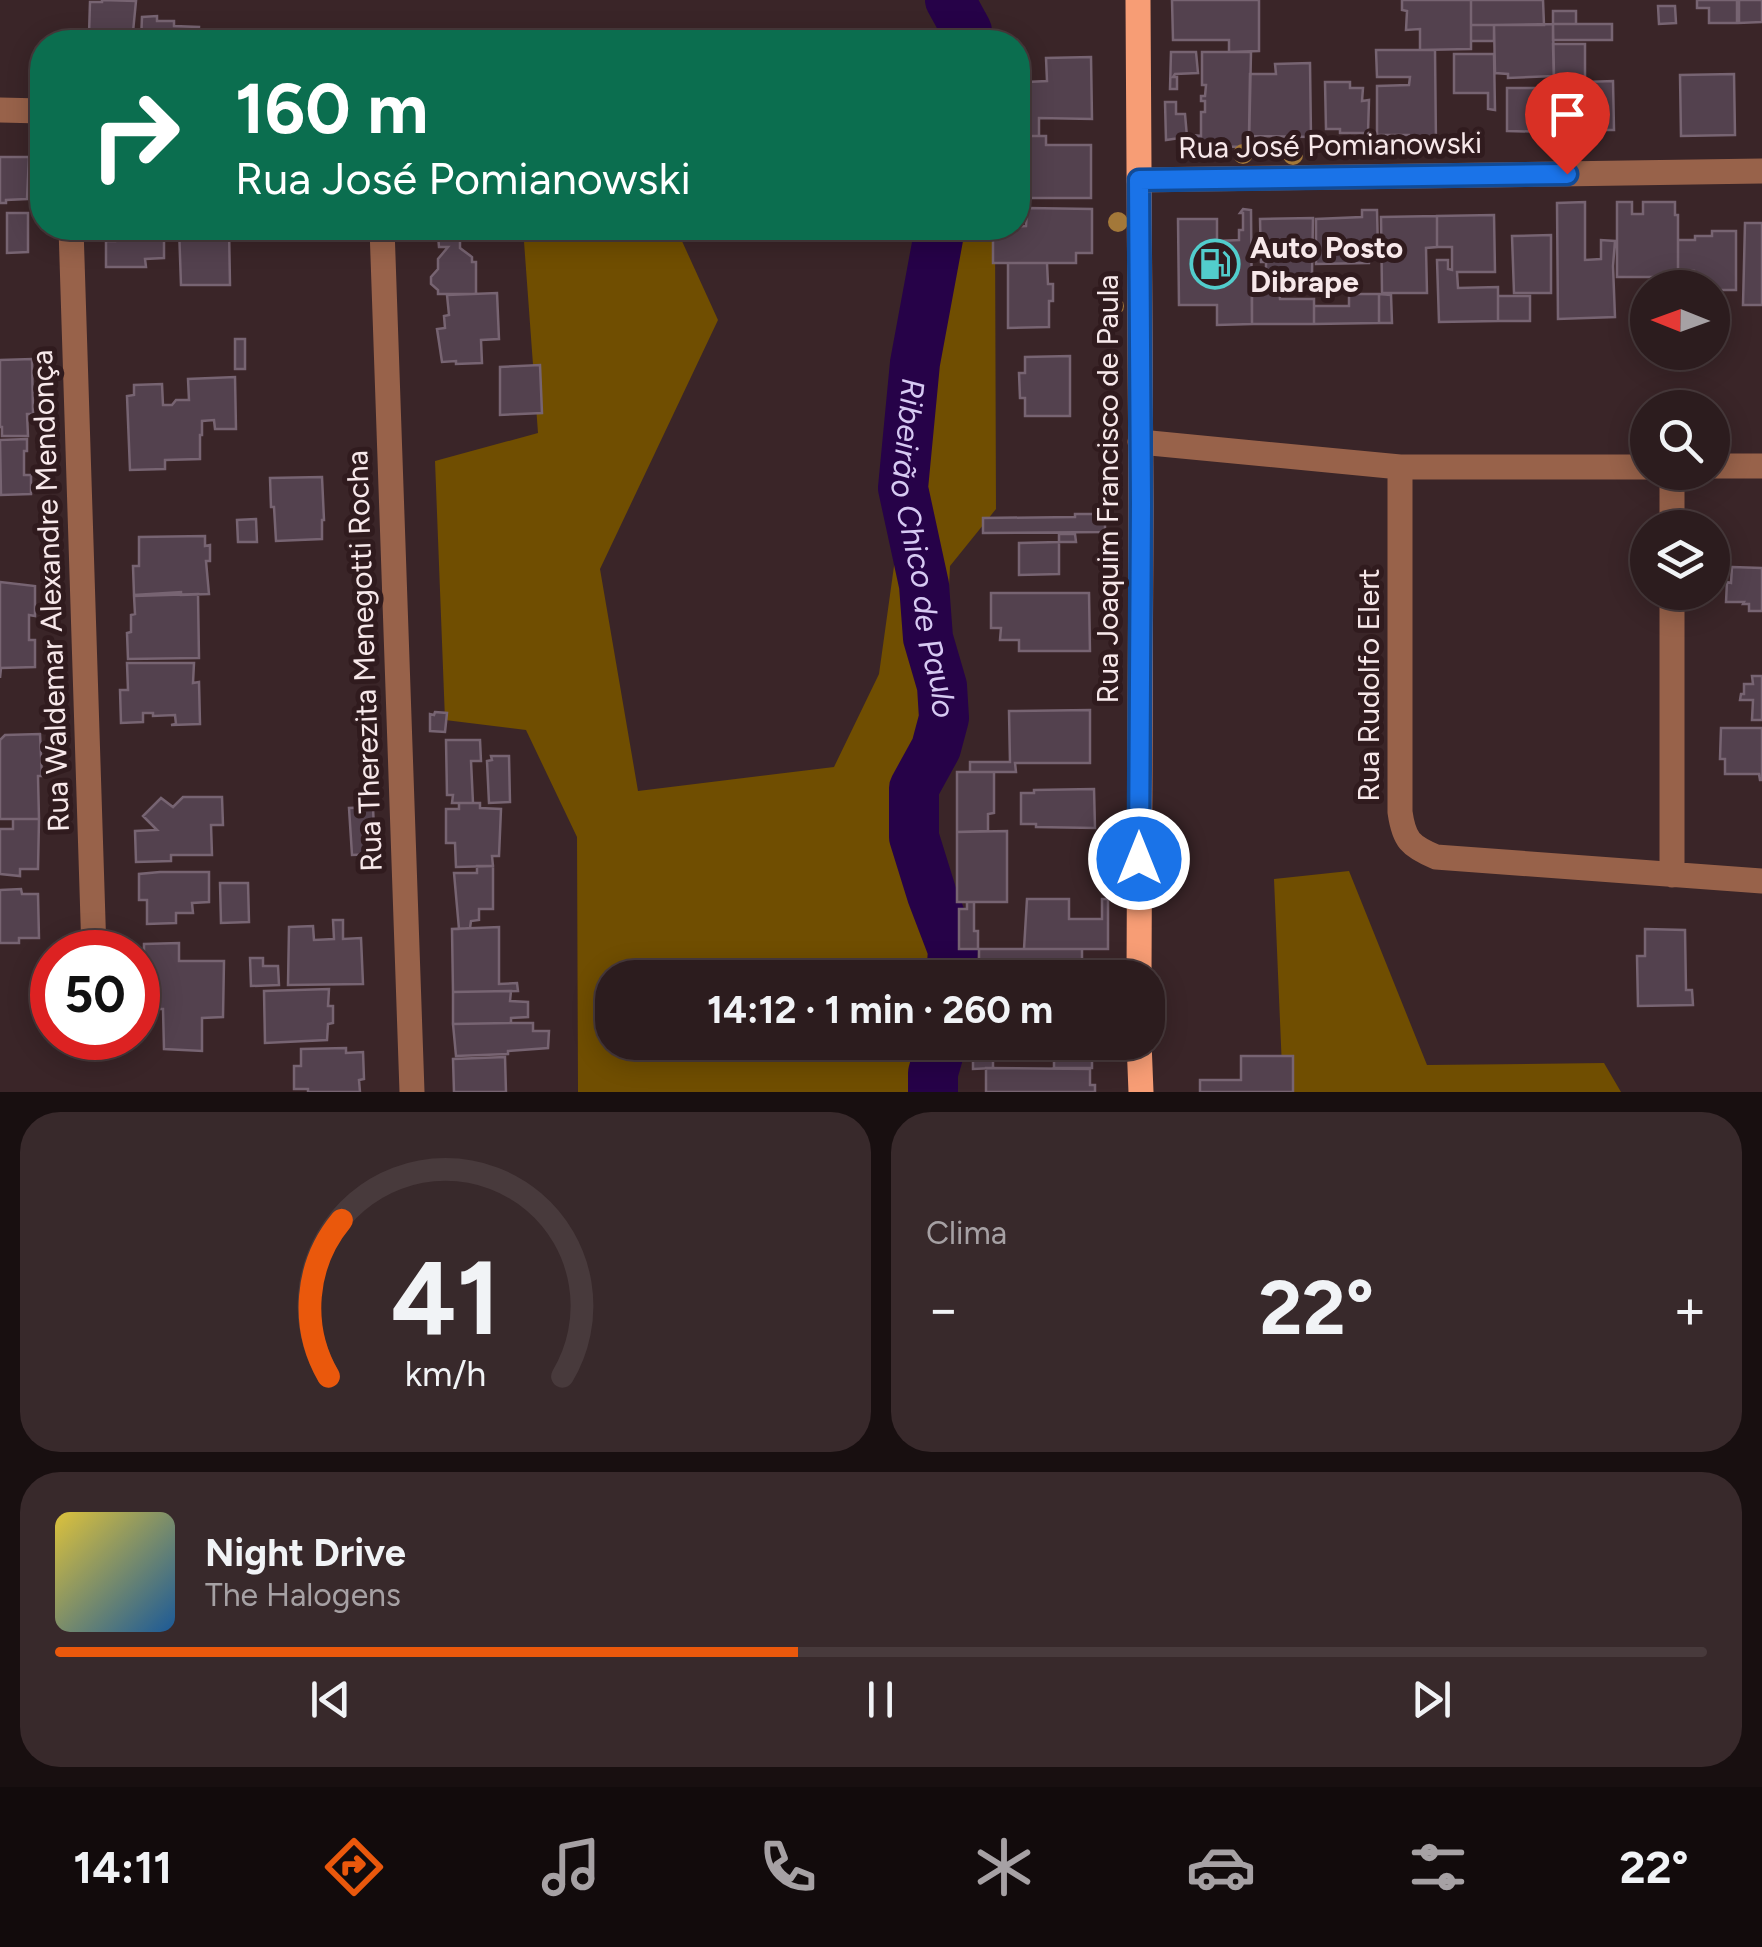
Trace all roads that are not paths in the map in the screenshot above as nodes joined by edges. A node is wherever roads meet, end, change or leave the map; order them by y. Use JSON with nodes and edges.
{"nodes":[{"id":1,"x":1138,"y":0,"type":"edge"},
{"id":2,"x":0,"y":110,"type":"edge"},
{"id":3,"x":30,"y":111,"type":"edge"},
{"id":4,"x":1762,"y":171,"type":"edge"},
{"id":5,"x":1139,"y":180,"type":"junction"},
{"id":6,"x":71,"y":240,"type":"edge"},
{"id":7,"x":382,"y":240,"type":"edge"},
{"id":8,"x":1140,"y":442,"type":"junction"},
{"id":9,"x":1730,"y":466,"type":"edge"},
{"id":10,"x":1762,"y":466,"type":"edge"},
{"id":11,"x":1400,"y":467,"type":"junction"},
{"id":12,"x":1630,"y":467,"type":"edge"},
{"id":13,"x":1672,"y":610,"type":"edge"},
{"id":14,"x":1672,"y":874,"type":"junction"},
{"id":15,"x":1762,"y":881,"type":"edge"},
{"id":16,"x":93,"y":930,"type":"edge"},
{"id":17,"x":1139,"y":960,"type":"edge"},
{"id":18,"x":1139,"y":1060,"type":"edge"},
{"id":19,"x":412,"y":1092,"type":"edge"},
{"id":20,"x":1141,"y":1092,"type":"edge"}],
"edges":[{"from":1,"to":5,"type":"main road","name":"Rua Joaquim Francisco de Paula"},
{"from":2,"to":3,"type":"street"},
{"from":4,"to":5,"type":"street","name":"Rua José Pomianowski"},
{"from":5,"to":8,"type":"main road","name":"Rua Joaquim Francisco de Paula"},
{"from":6,"to":16,"type":"street","name":"Rua Waldemar Alexandre Mendonça"},
{"from":7,"to":19,"type":"street","name":"Rua Therezita Menegotti Rocha"},
{"from":8,"to":11,"type":"street"},
{"from":8,"to":17,"type":"main road","name":"Rua Joaquim Francisco de Paula"},
{"from":9,"to":10,"type":"street"},
{"from":11,"to":12,"type":"street"},
{"from":11,"to":14,"type":"street","name":"Rua Rudolfo Elert"},
{"from":13,"to":14,"type":"street"},
{"from":14,"to":15,"type":"street","name":"Rua Rudolfo Elert"},
{"from":18,"to":20,"type":"main road"}]}
